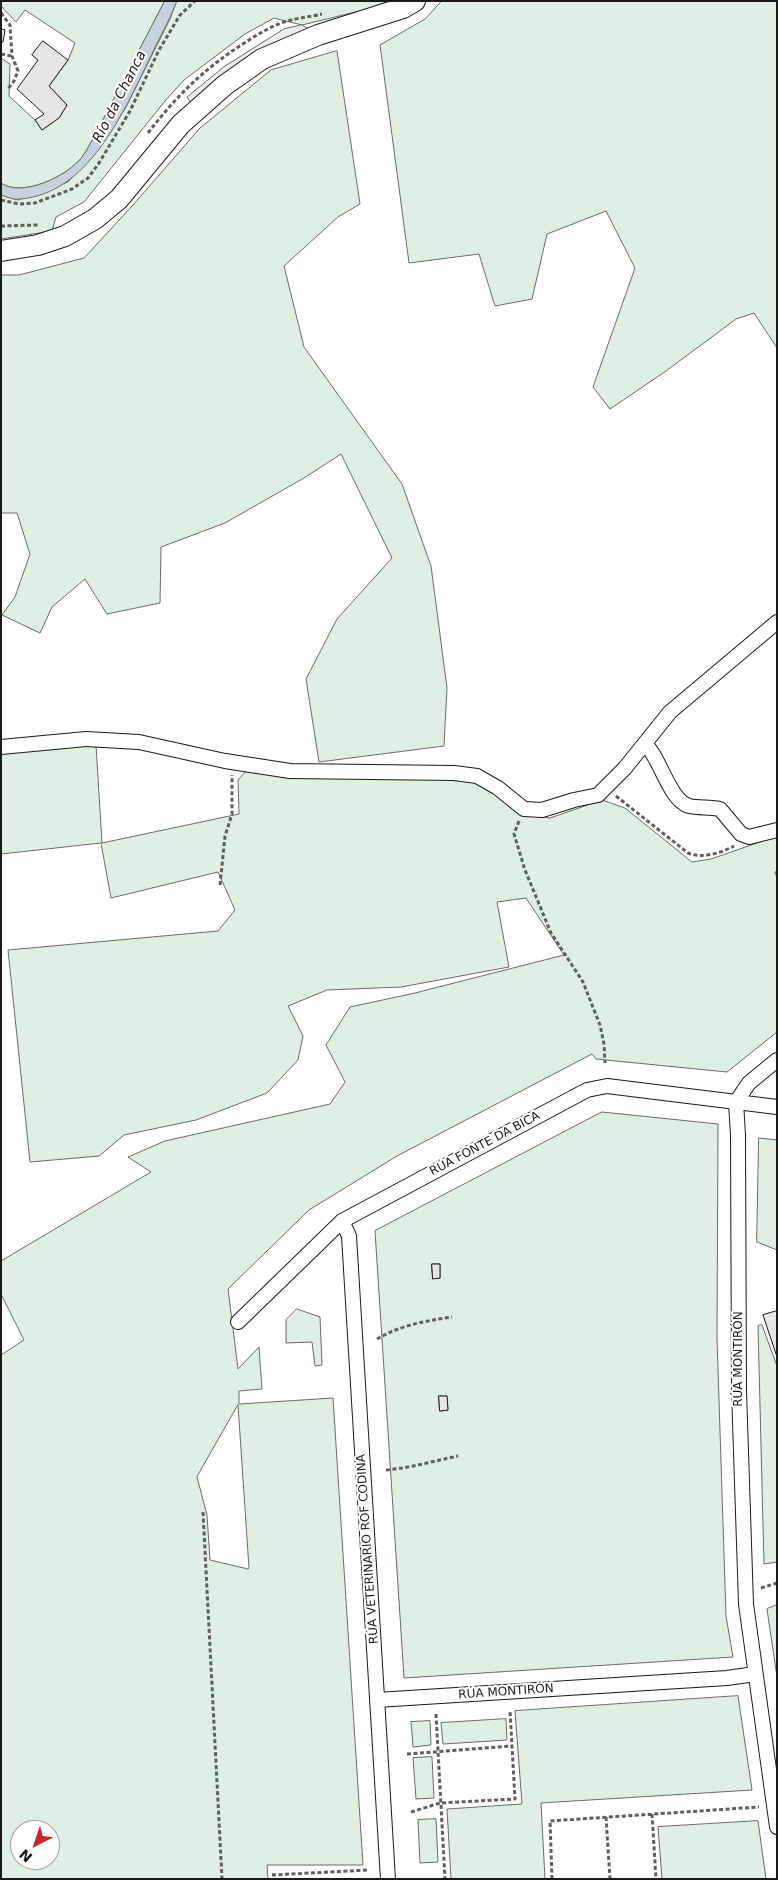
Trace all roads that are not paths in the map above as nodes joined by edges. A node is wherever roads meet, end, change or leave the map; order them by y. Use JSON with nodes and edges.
{"nodes":[{"id":1,"x":415,"y":1,"type":"edge"},
{"id":2,"x":1,"y":251,"type":"edge"},
{"id":3,"x":777,"y":622,"type":"edge"},
{"id":4,"x":645,"y":744,"type":"junction"},
{"id":5,"x":1,"y":748,"type":"edge"},
{"id":6,"x":777,"y":830,"type":"edge"},
{"id":7,"x":777,"y":1060,"type":"edge"},
{"id":8,"x":736,"y":1102,"type":"junction"},
{"id":9,"x":777,"y":1106,"type":"edge"},
{"id":10,"x":342,"y":1221,"type":"junction"},
{"id":11,"x":238,"y":1322,"type":"dead end"},
{"id":12,"x":755,"y":1674,"type":"junction"},
{"id":13,"x":377,"y":1700,"type":"junction"},
{"id":14,"x":777,"y":1827,"type":"edge"},
{"id":15,"x":388,"y":1879,"type":"edge"}],
"edges":[{"from":1,"to":2,"type":"street"},
{"from":3,"to":4,"type":"street"},
{"from":4,"to":5,"type":"street"},
{"from":4,"to":6,"type":"street"},
{"from":7,"to":8,"type":"street"},
{"from":8,"to":9,"type":"street","name":"RÚA FONTE DA BICA"},
{"from":8,"to":10,"type":"street","name":"RÚA FONTE DA BICA"},
{"from":8,"to":12,"type":"street","name":"RÚA MONTIRÓN"},
{"from":10,"to":11,"type":"street","name":"RÚA FONTE DA BICA"},
{"from":10,"to":13,"type":"street","name":"RÚA VETERINARIO ROF CODINA"},
{"from":12,"to":13,"type":"street","name":"RÚA MONTIRÓN"},
{"from":12,"to":14,"type":"street","name":"RÚA MONTIRÓN"},
{"from":13,"to":15,"type":"street","name":"RÚA VETERINARIO ROF CODINA"}]}
